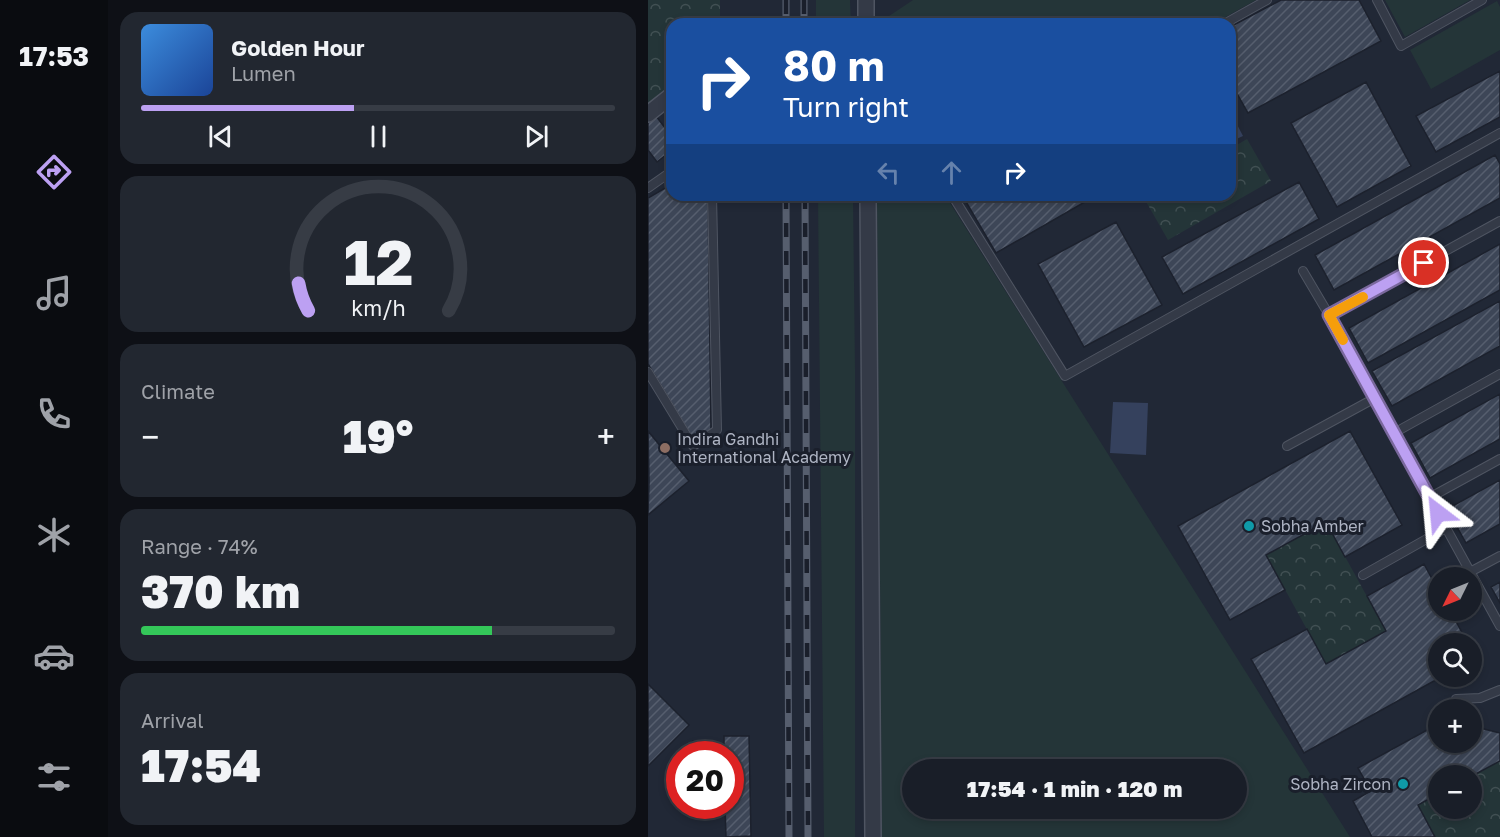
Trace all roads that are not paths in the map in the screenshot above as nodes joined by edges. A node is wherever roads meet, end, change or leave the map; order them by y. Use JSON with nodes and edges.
{"nodes":[{"id":1,"x":866,"y":0,"type":"edge"},
{"id":2,"x":1267,"y":0,"type":"edge"},
{"id":3,"x":1377,"y":0,"type":"edge"},
{"id":4,"x":1482,"y":0,"type":"edge"},
{"id":5,"x":866,"y":18,"type":"edge"},
{"id":6,"x":1235,"y":18,"type":"edge"},
{"id":7,"x":666,"y":100,"type":"edge"},
{"id":8,"x":648,"y":114,"type":"edge"},
{"id":9,"x":1500,"y":133,"type":"edge"},
{"id":10,"x":666,"y":175,"type":"edge"},
{"id":11,"x":648,"y":188,"type":"edge"},
{"id":12,"x":712,"y":201,"type":"edge"},
{"id":13,"x":868,"y":201,"type":"edge"},
{"id":14,"x":956,"y":201,"type":"edge"},
{"id":15,"x":1500,"y":221,"type":"edge"},
{"id":16,"x":1303,"y":271,"type":"dead end"},
{"id":17,"x":1329,"y":315,"type":"junction"},
{"id":18,"x":648,"y":372,"type":"edge"},
{"id":19,"x":1500,"y":374,"type":"edge"},
{"id":20,"x":1375,"y":398,"type":"junction"},
{"id":21,"x":1394,"y":433,"type":"junction"},
{"id":22,"x":1287,"y":446,"type":"dead end"},
{"id":23,"x":1500,"y":459,"type":"edge"},
{"id":24,"x":1429,"y":498,"type":"junction"},
{"id":25,"x":1446,"y":528,"type":"junction"},
{"id":26,"x":1500,"y":556,"type":"edge"},
{"id":27,"x":1467,"y":567,"type":"edge"},
{"id":28,"x":1479,"y":567,"type":"edge"},
{"id":29,"x":1363,"y":575,"type":"dead end"},
{"id":30,"x":1482,"y":594,"type":"edge"},
{"id":31,"x":1500,"y":626,"type":"edge"},
{"id":32,"x":1499,"y":690,"type":"edge"},
{"id":33,"x":1456,"y":699,"type":"dead end"},
{"id":34,"x":1500,"y":700,"type":"edge"},
{"id":35,"x":873,"y":837,"type":"edge"}],
"edges":[{"from":1,"to":5,"type":"street"},
{"from":2,"to":6,"type":"lane"},
{"from":3,"to":4,"type":"lane"},
{"from":7,"to":8,"type":"street"},
{"from":9,"to":14,"type":"lane"},
{"from":10,"to":11,"type":"lane"},
{"from":12,"to":18,"type":"lane"},
{"from":13,"to":35,"type":"street"},
{"from":15,"to":17,"type":"lane"},
{"from":16,"to":17,"type":"lane"},
{"from":17,"to":20,"type":"lane"},
{"from":19,"to":21,"type":"lane"},
{"from":20,"to":21,"type":"lane"},
{"from":20,"to":22,"type":"lane"},
{"from":21,"to":24,"type":"lane"},
{"from":23,"to":24,"type":"lane"},
{"from":24,"to":25,"type":"lane"},
{"from":25,"to":27,"type":"lane"},
{"from":25,"to":29,"type":"lane"},
{"from":26,"to":28,"type":"lane"},
{"from":30,"to":31,"type":"lane"},
{"from":32,"to":33,"type":"lane"},
{"from":32,"to":34,"type":"lane"}]}
